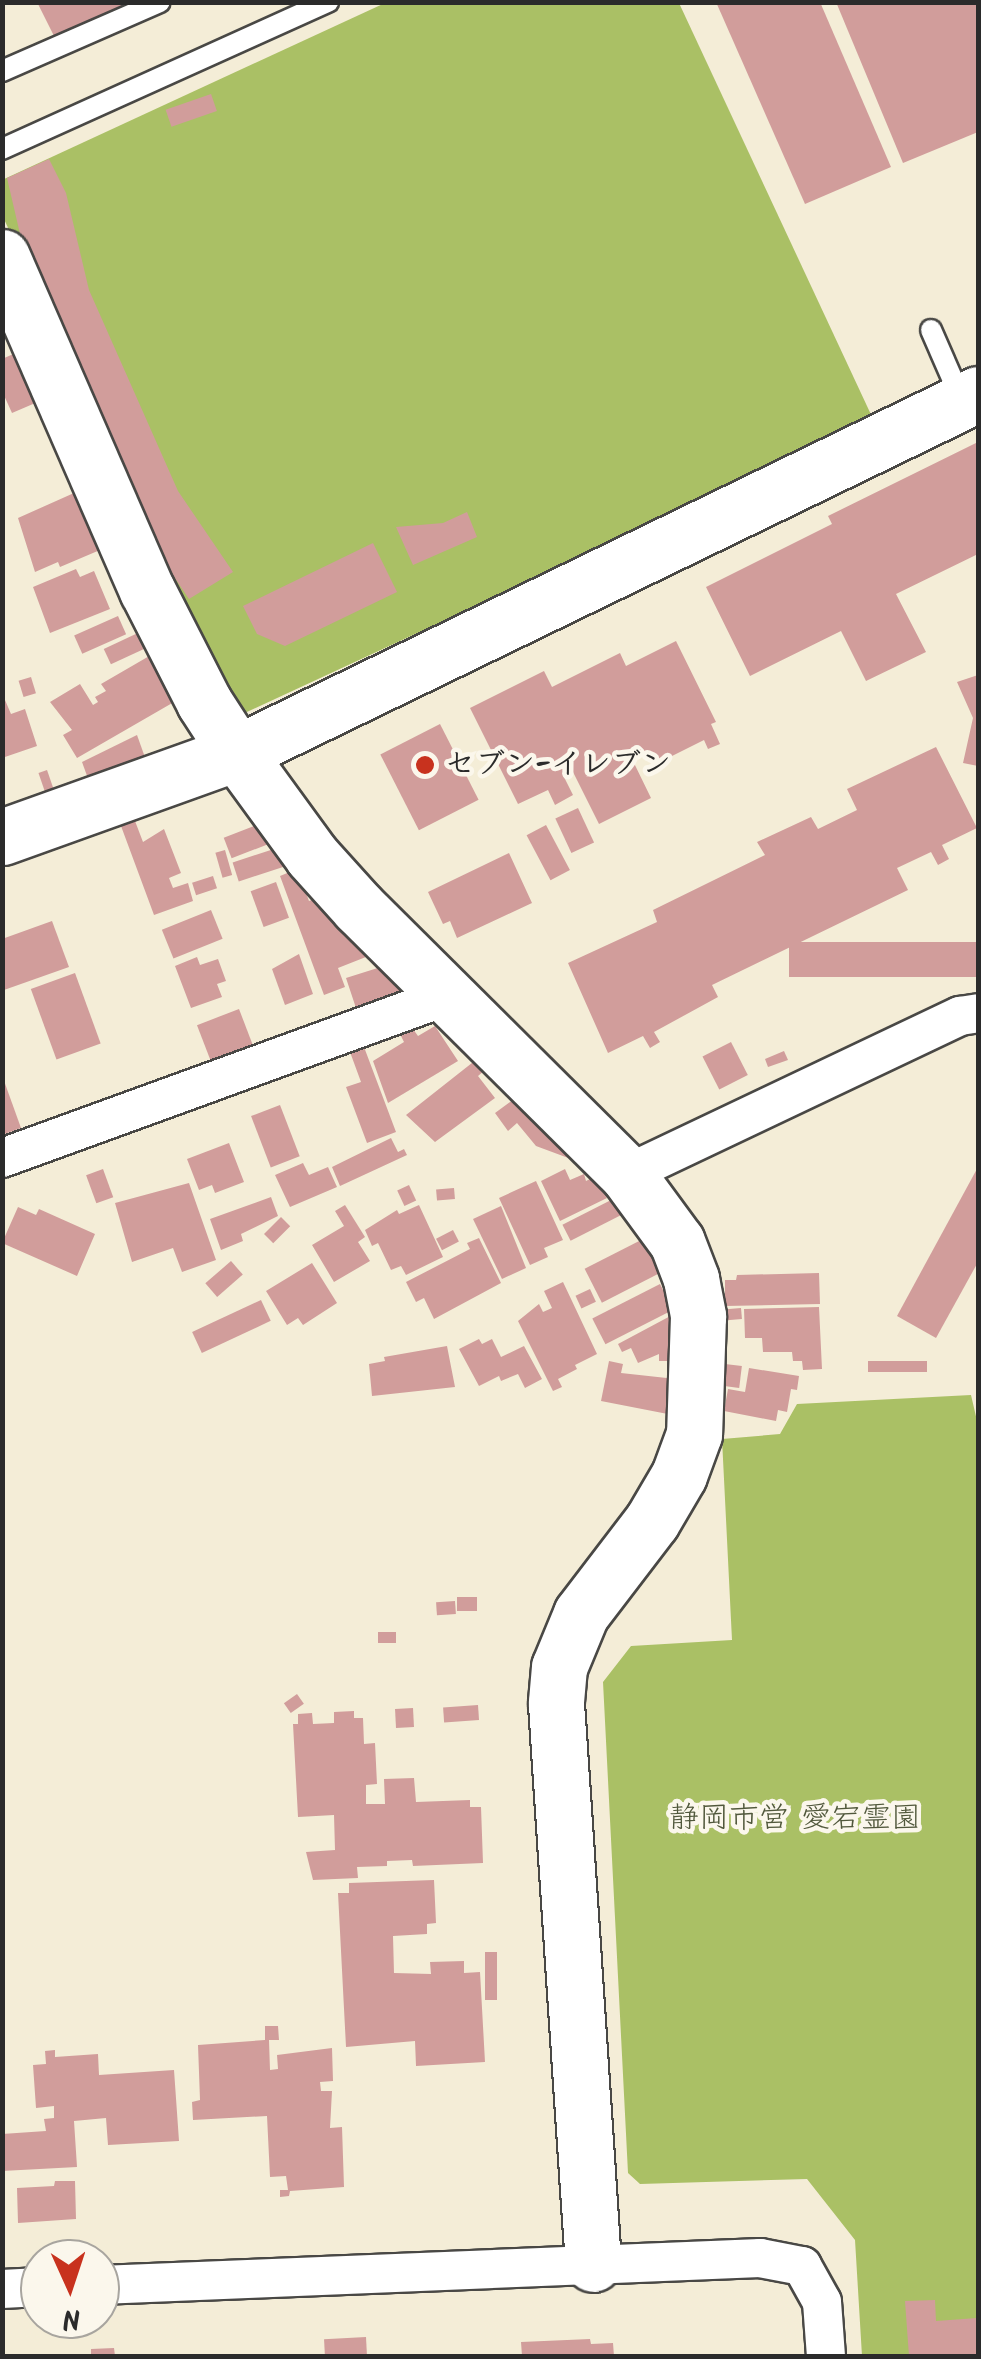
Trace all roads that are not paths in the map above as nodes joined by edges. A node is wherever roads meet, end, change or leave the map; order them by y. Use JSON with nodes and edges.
{"nodes":[{"id":1,"x":160,"y":2,"type":"edge"},
{"id":2,"x":328,"y":2,"type":"edge"},
{"id":3,"x":2,"y":71,"type":"edge"},
{"id":4,"x":2,"y":148,"type":"edge"},
{"id":5,"x":6,"y":276,"type":"edge"},
{"id":6,"x":931,"y":330,"type":"dead end"},
{"id":7,"x":970,"y":398,"type":"edge"},
{"id":8,"x":237,"y":754,"type":"junction"},
{"id":9,"x":2,"y":837,"type":"edge"},
{"id":10,"x":448,"y":996,"type":"junction"},
{"id":11,"x":978,"y":1013,"type":"edge"},
{"id":12,"x":2,"y":1158,"type":"edge"},
{"id":13,"x":628,"y":1174,"type":"junction"},
{"id":14,"x":593,"y":2264,"type":"junction"},
{"id":15,"x":120,"y":2283,"type":"edge"},
{"id":16,"x":826,"y":2356,"type":"edge"}],
"edges":[{"from":1,"to":3,"type":"lane"},
{"from":2,"to":4,"type":"lane"},
{"from":5,"to":8,"type":"street"},
{"from":6,"to":7,"type":"lane"},
{"from":7,"to":8,"type":"street"},
{"from":8,"to":9,"type":"street"},
{"from":8,"to":10,"type":"street"},
{"from":10,"to":12,"type":"street"},
{"from":10,"to":13,"type":"street"},
{"from":11,"to":13,"type":"street"},
{"from":13,"to":14,"type":"street"},
{"from":14,"to":15,"type":"street"},
{"from":14,"to":16,"type":"street"}]}
